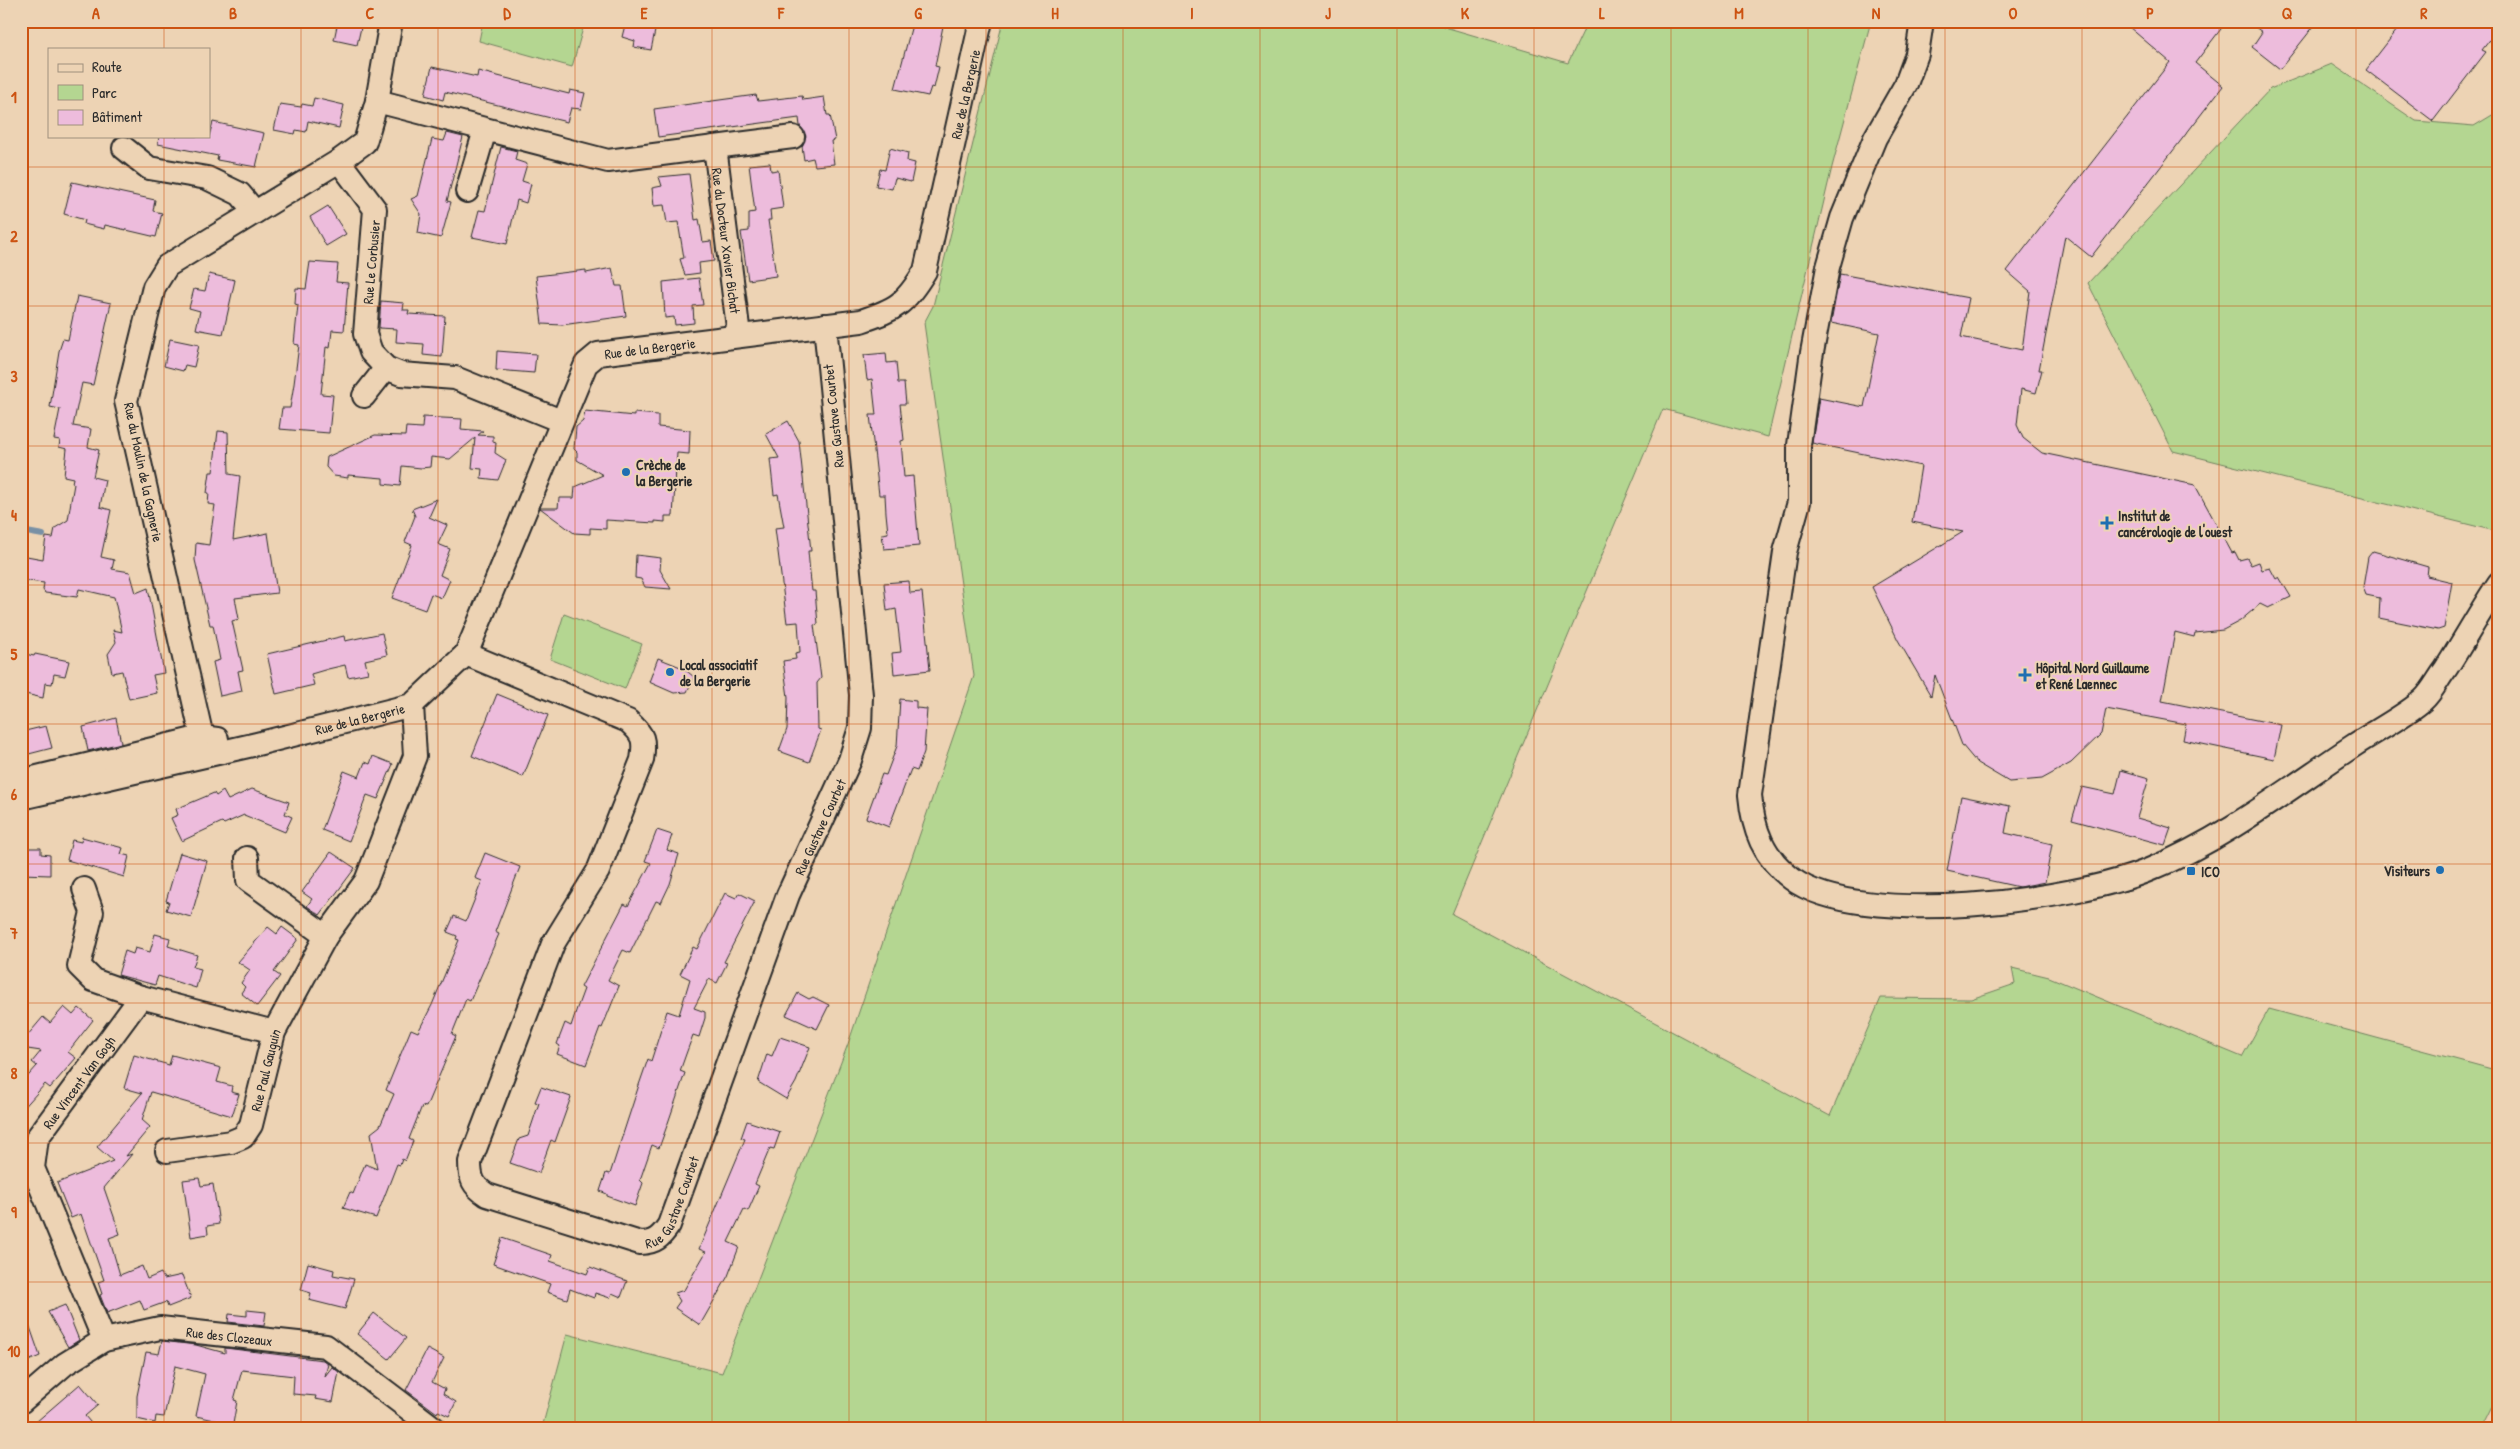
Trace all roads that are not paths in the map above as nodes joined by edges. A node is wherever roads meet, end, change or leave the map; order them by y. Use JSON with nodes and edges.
{"nodes":[{"id":1,"x":391,"y":21,"type":"edge"},
{"id":2,"x":981,"y":21,"type":"edge"},
{"id":3,"x":1922,"y":21,"type":"edge"},
{"id":4,"x":377,"y":102,"type":"junction"},
{"id":5,"x":485,"y":130,"type":"junction"},
{"id":6,"x":793,"y":137,"type":"dead end"},
{"id":7,"x":715,"y":147,"type":"junction"},
{"id":8,"x":124,"y":148,"type":"dead end"},
{"id":9,"x":339,"y":161,"type":"junction"},
{"id":10,"x":467,"y":191,"type":"dead end"},
{"id":11,"x":255,"y":212,"type":"junction"},
{"id":12,"x":825,"y":325,"type":"junction"},
{"id":13,"x":739,"y":335,"type":"junction"},
{"id":14,"x":386,"y":368,"type":"junction"},
{"id":15,"x":364,"y":396,"type":"dead end"},
{"id":16,"x":561,"y":421,"type":"junction"},
{"id":17,"x":2499,"y":583,"type":"edge"},
{"id":18,"x":466,"y":654,"type":"junction"},
{"id":19,"x":412,"y":705,"type":"junction"},
{"id":20,"x":202,"y":737,"type":"junction"},
{"id":21,"x":258,"y":744,"type":"junction"},
{"id":22,"x":21,"y":781,"type":"edge"},
{"id":23,"x":21,"y":798,"type":"edge"},
{"id":24,"x":247,"y":858,"type":"dead end"},
{"id":25,"x":84,"y":889,"type":"dead end"},
{"id":26,"x":326,"y":936,"type":"junction"},
{"id":27,"x":141,"y":997,"type":"junction"},
{"id":28,"x":274,"y":1032,"type":"junction"},
{"id":29,"x":167,"y":1151,"type":"dead end"},
{"id":30,"x":104,"y":1340,"type":"junction"},
{"id":31,"x":21,"y":1402,"type":"edge"},
{"id":32,"x":434,"y":1428,"type":"edge"}],
"edges":[{"from":1,"to":4,"type":"street","name":"Rue du Moulin de la Gagnerie"},
{"from":2,"to":12,"type":"street","name":"Rue de la Bergerie"},
{"from":3,"to":17,"type":"street"},
{"from":4,"to":5,"type":"street"},
{"from":4,"to":9,"type":"street","name":"Rue du Moulin de la Gagnerie"},
{"from":5,"to":7,"type":"street"},
{"from":5,"to":10,"type":"street"},
{"from":6,"to":7,"type":"street"},
{"from":7,"to":13,"type":"street","name":"Rue du Docteur Xavier Bichat"},
{"from":8,"to":11,"type":"street"},
{"from":9,"to":11,"type":"street","name":"Rue du Moulin de la Gagnerie"},
{"from":9,"to":14,"type":"street","name":"Rue Le Corbusier"},
{"from":11,"to":20,"type":"street","name":"Rue du Moulin de la Gagnerie"},
{"from":12,"to":13,"type":"street","name":"Rue de la Bergerie"},
{"from":12,"to":18,"type":"street","name":"Rue Gustave Courbet"},
{"from":13,"to":16,"type":"street","name":"Rue de la Bergerie"},
{"from":14,"to":15,"type":"street"},
{"from":14,"to":16,"type":"street"},
{"from":16,"to":18,"type":"street","name":"Rue de la Bergerie"},
{"from":18,"to":19,"type":"street","name":"Rue de la Bergerie"},
{"from":19,"to":21,"type":"street","name":"Rue de la Bergerie"},
{"from":19,"to":26,"type":"street","name":"Rue Paul Gauguin"},
{"from":20,"to":21,"type":"street","name":"Rue de la Bergerie"},
{"from":20,"to":22,"type":"street","name":"Rue de la Bergerie"},
{"from":21,"to":23,"type":"street","name":"Rue de la Bergerie"},
{"from":24,"to":26,"type":"street"},
{"from":25,"to":27,"type":"street"},
{"from":26,"to":28,"type":"street","name":"Rue Paul Gauguin"},
{"from":27,"to":28,"type":"street"},
{"from":27,"to":30,"type":"street","name":"Rue Vincent Van Gogh"},
{"from":28,"to":29,"type":"street","name":"Rue Paul Gauguin"},
{"from":30,"to":31,"type":"street","name":"Rue des Clozeaux"},
{"from":30,"to":32,"type":"street","name":"Rue des Clozeaux"}]}
